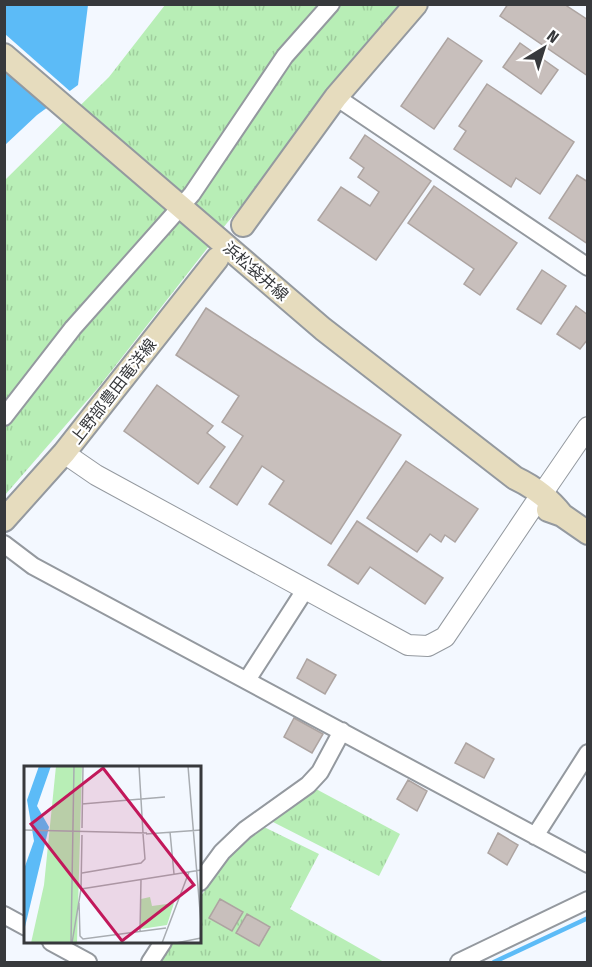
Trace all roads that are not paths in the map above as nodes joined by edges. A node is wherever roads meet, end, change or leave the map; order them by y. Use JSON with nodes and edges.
{"nodes":[{"id":1,"x":331,"y":4,"type":"edge"},
{"id":2,"x":416,"y":4,"type":"edge"},
{"id":3,"x":4,"y":55,"type":"edge"},
{"id":4,"x":336,"y":97,"type":"junction"},
{"id":5,"x":182,"y":207,"type":"junction"},
{"id":6,"x":243,"y":225,"type":"dead end"},
{"id":7,"x":217,"y":259,"type":"dead end"},
{"id":8,"x":588,"y":267,"type":"edge"},
{"id":9,"x":4,"y":417,"type":"edge"},
{"id":10,"x":588,"y":427,"type":"edge"},
{"id":11,"x":64,"y":453,"type":"junction"},
{"id":12,"x":539,"y":498,"type":"junction"},
{"id":13,"x":4,"y":520,"type":"edge"},
{"id":14,"x":588,"y":533,"type":"edge"},
{"id":15,"x":4,"y":544,"type":"edge"},
{"id":16,"x":305,"y":590,"type":"junction"},
{"id":17,"x":247,"y":680,"type":"junction"},
{"id":18,"x":342,"y":732,"type":"junction"},
{"id":19,"x":588,"y":753,"type":"edge"},
{"id":20,"x":535,"y":836,"type":"junction"},
{"id":21,"x":588,"y":864,"type":"edge"},
{"id":22,"x":201,"y":881,"type":"edge"},
{"id":23,"x":588,"y":900,"type":"edge"},
{"id":24,"x":4,"y":915,"type":"edge"},
{"id":25,"x":24,"y":926,"type":"edge"},
{"id":26,"x":53,"y":943,"type":"edge"},
{"id":27,"x":162,"y":943,"type":"edge"},
{"id":28,"x":88,"y":963,"type":"edge"},
{"id":29,"x":150,"y":963,"type":"edge"},
{"id":30,"x":459,"y":963,"type":"edge"}],
"edges":[{"from":1,"to":5,"type":"street"},
{"from":2,"to":4,"type":"main road"},
{"from":3,"to":5,"type":"main road","name":"浜松袋井線"},
{"from":4,"to":6,"type":"main road"},
{"from":4,"to":8,"type":"street"},
{"from":5,"to":9,"type":"street"},
{"from":5,"to":12,"type":"main road","name":"浜松袋井線"},
{"from":7,"to":11,"type":"main road","name":"上野部豊田竜洋線"},
{"from":10,"to":12,"type":"street"},
{"from":11,"to":13,"type":"main road","name":"上野部豊田竜洋線"},
{"from":11,"to":16,"type":"street"},
{"from":12,"to":14,"type":"main road","name":"浜松袋井線"},
{"from":12,"to":16,"type":"street"},
{"from":15,"to":17,"type":"street"},
{"from":16,"to":17,"type":"street"},
{"from":17,"to":18,"type":"street"},
{"from":18,"to":20,"type":"street"},
{"from":18,"to":22,"type":"street"},
{"from":19,"to":20,"type":"street"},
{"from":20,"to":21,"type":"street"},
{"from":23,"to":30,"type":"street"},
{"from":24,"to":25,"type":"street"},
{"from":26,"to":28,"type":"street"},
{"from":27,"to":29,"type":"street"}]}
